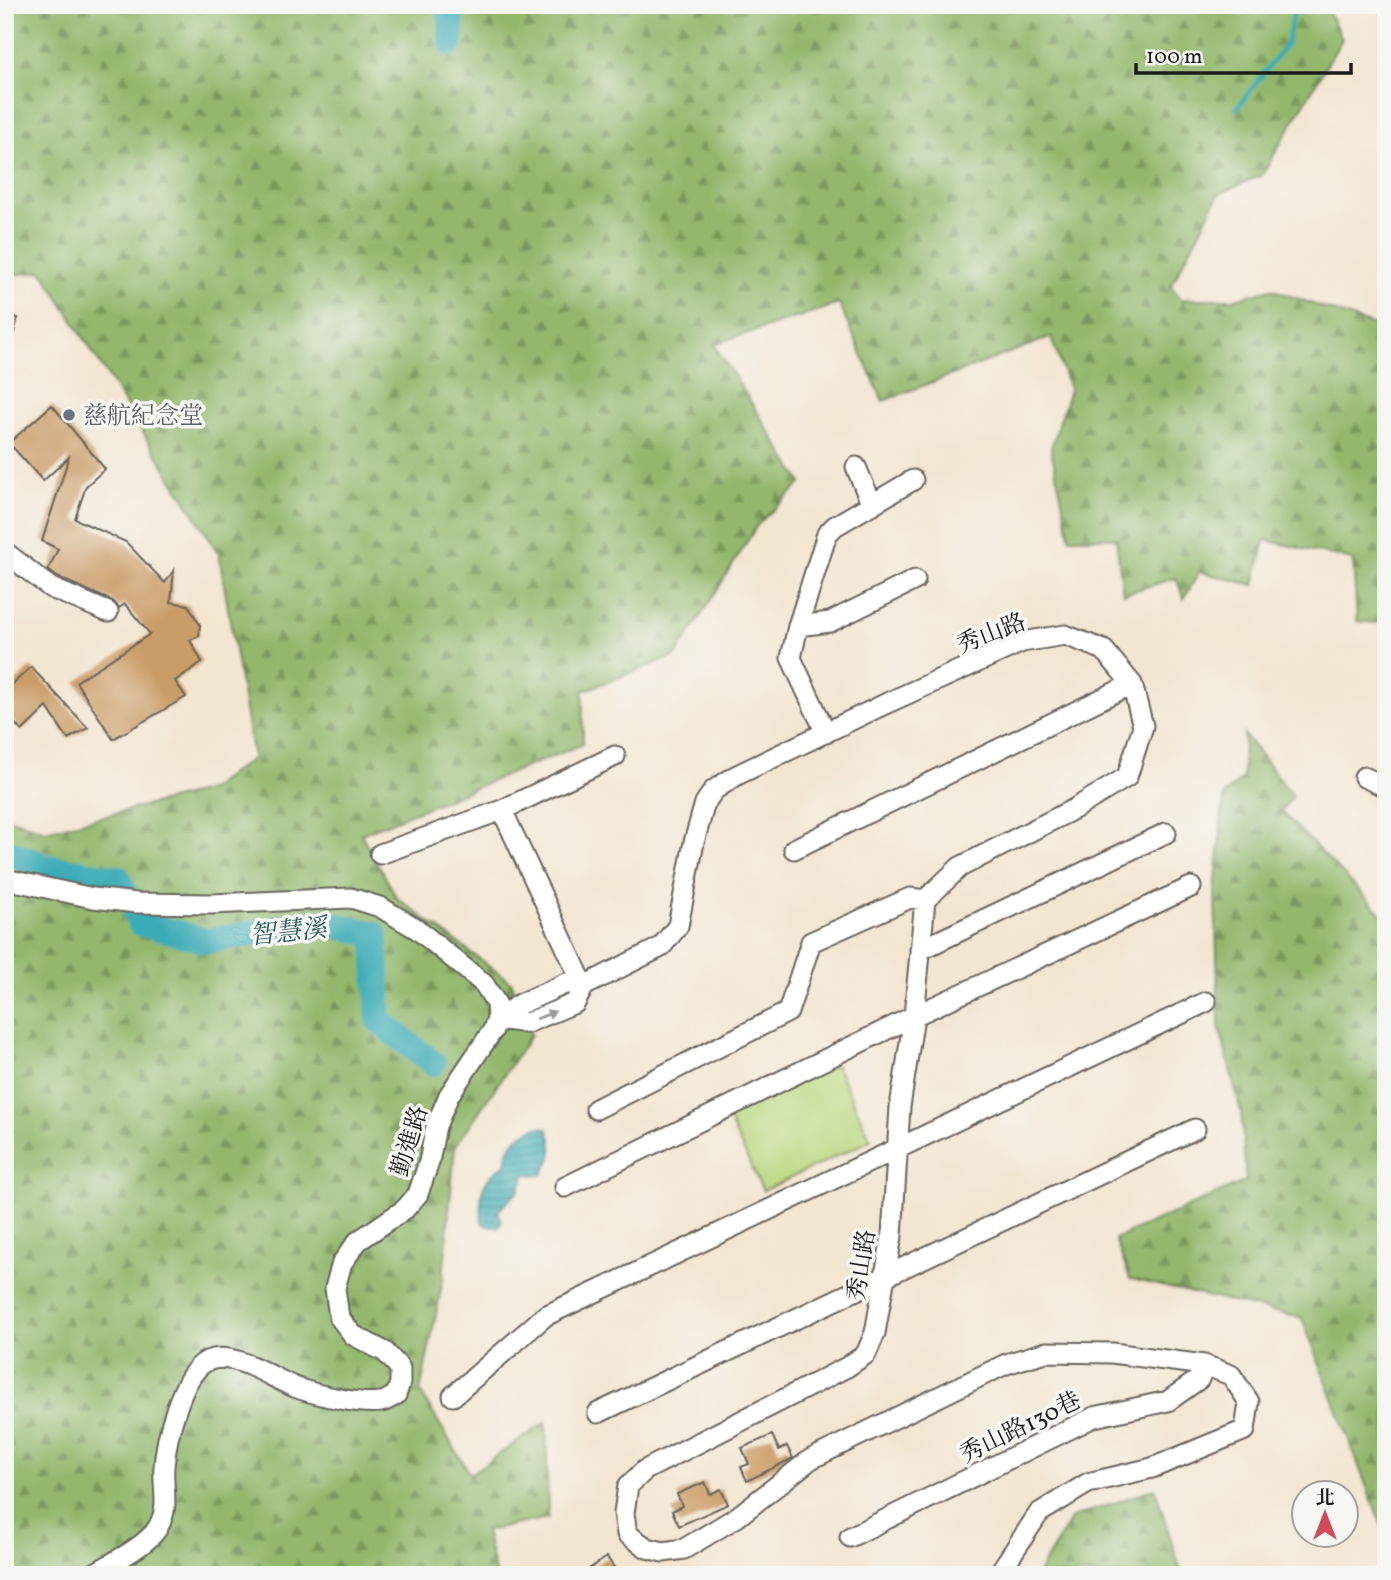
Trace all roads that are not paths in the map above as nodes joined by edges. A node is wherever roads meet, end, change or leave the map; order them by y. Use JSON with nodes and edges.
{"nodes":[{"id":1,"x":856,"y":467,"type":"dead end"},
{"id":2,"x":913,"y":481,"type":"dead end"},
{"id":3,"x":872,"y":505,"type":"junction"},
{"id":4,"x":5,"y":552,"type":"edge"},
{"id":5,"x":915,"y":580,"type":"dead end"},
{"id":6,"x":108,"y":612,"type":"dead end"},
{"id":7,"x":798,"y":626,"type":"junction"},
{"id":8,"x":1132,"y":684,"type":"junction"},
{"id":9,"x":826,"y":733,"type":"junction"},
{"id":10,"x":615,"y":755,"type":"dead end"},
{"id":11,"x":1364,"y":777,"type":"dead end"},
{"id":12,"x":1386,"y":787,"type":"edge"},
{"id":13,"x":502,"y":810,"type":"junction"},
{"id":14,"x":1166,"y":833,"type":"dead end"},
{"id":15,"x":794,"y":849,"type":"dead end"},
{"id":16,"x":380,"y":854,"type":"dead end"},
{"id":17,"x":5,"y":879,"type":"edge"},
{"id":18,"x":1191,"y":887,"type":"dead end"},
{"id":19,"x":925,"y":900,"type":"junction"},
{"id":20,"x":920,"y":950,"type":"junction"},
{"id":21,"x":584,"y":986,"type":"junction"},
{"id":22,"x":1206,"y":1002,"type":"dead end"},
{"id":23,"x":914,"y":1016,"type":"junction"},
{"id":24,"x":498,"y":1019,"type":"junction"},
{"id":25,"x":596,"y":1109,"type":"dead end"},
{"id":26,"x":1195,"y":1129,"type":"dead end"},
{"id":27,"x":896,"y":1150,"type":"junction"},
{"id":28,"x":565,"y":1187,"type":"dead end"},
{"id":29,"x":885,"y":1277,"type":"junction"},
{"id":30,"x":1204,"y":1365,"type":"junction"},
{"id":31,"x":453,"y":1396,"type":"dead end"},
{"id":32,"x":598,"y":1413,"type":"dead end"},
{"id":33,"x":850,"y":1537,"type":"dead end"},
{"id":34,"x":92,"y":1575,"type":"edge"},
{"id":35,"x":998,"y":1575,"type":"edge"}],
"edges":[{"from":1,"to":3,"type":"street"},
{"from":2,"to":3,"type":"street"},
{"from":3,"to":7,"type":"street"},
{"from":4,"to":6,"type":"street"},
{"from":5,"to":7,"type":"street"},
{"from":7,"to":9,"type":"street"},
{"from":8,"to":9,"type":"street","name":"秀山路"},
{"from":8,"to":15,"type":"street"},
{"from":8,"to":19,"type":"street","name":"秀山路"},
{"from":9,"to":21,"type":"street","name":"秀山路"},
{"from":10,"to":13,"type":"street"},
{"from":11,"to":12,"type":"street"},
{"from":13,"to":16,"type":"street"},
{"from":13,"to":21,"type":"street"},
{"from":14,"to":20,"type":"street"},
{"from":17,"to":24,"type":"street"},
{"from":18,"to":23,"type":"street"},
{"from":19,"to":20,"type":"street","name":"秀山路"},
{"from":19,"to":25,"type":"street"},
{"from":20,"to":23,"type":"street","name":"秀山路"},
{"from":21,"to":24,"type":"street","name":"秀山路"},
{"from":22,"to":27,"type":"street"},
{"from":23,"to":27,"type":"street","name":"秀山路"},
{"from":23,"to":28,"type":"street"},
{"from":24,"to":34,"type":"street","name":"勤進路"},
{"from":26,"to":29,"type":"street"},
{"from":27,"to":29,"type":"street","name":"秀山路"},
{"from":27,"to":31,"type":"street"},
{"from":29,"to":30,"type":"street","name":"秀山路"},
{"from":29,"to":32,"type":"street"},
{"from":30,"to":33,"type":"street","name":"秀山路130巷"},
{"from":30,"to":35,"type":"street","name":"秀山路"}]}
